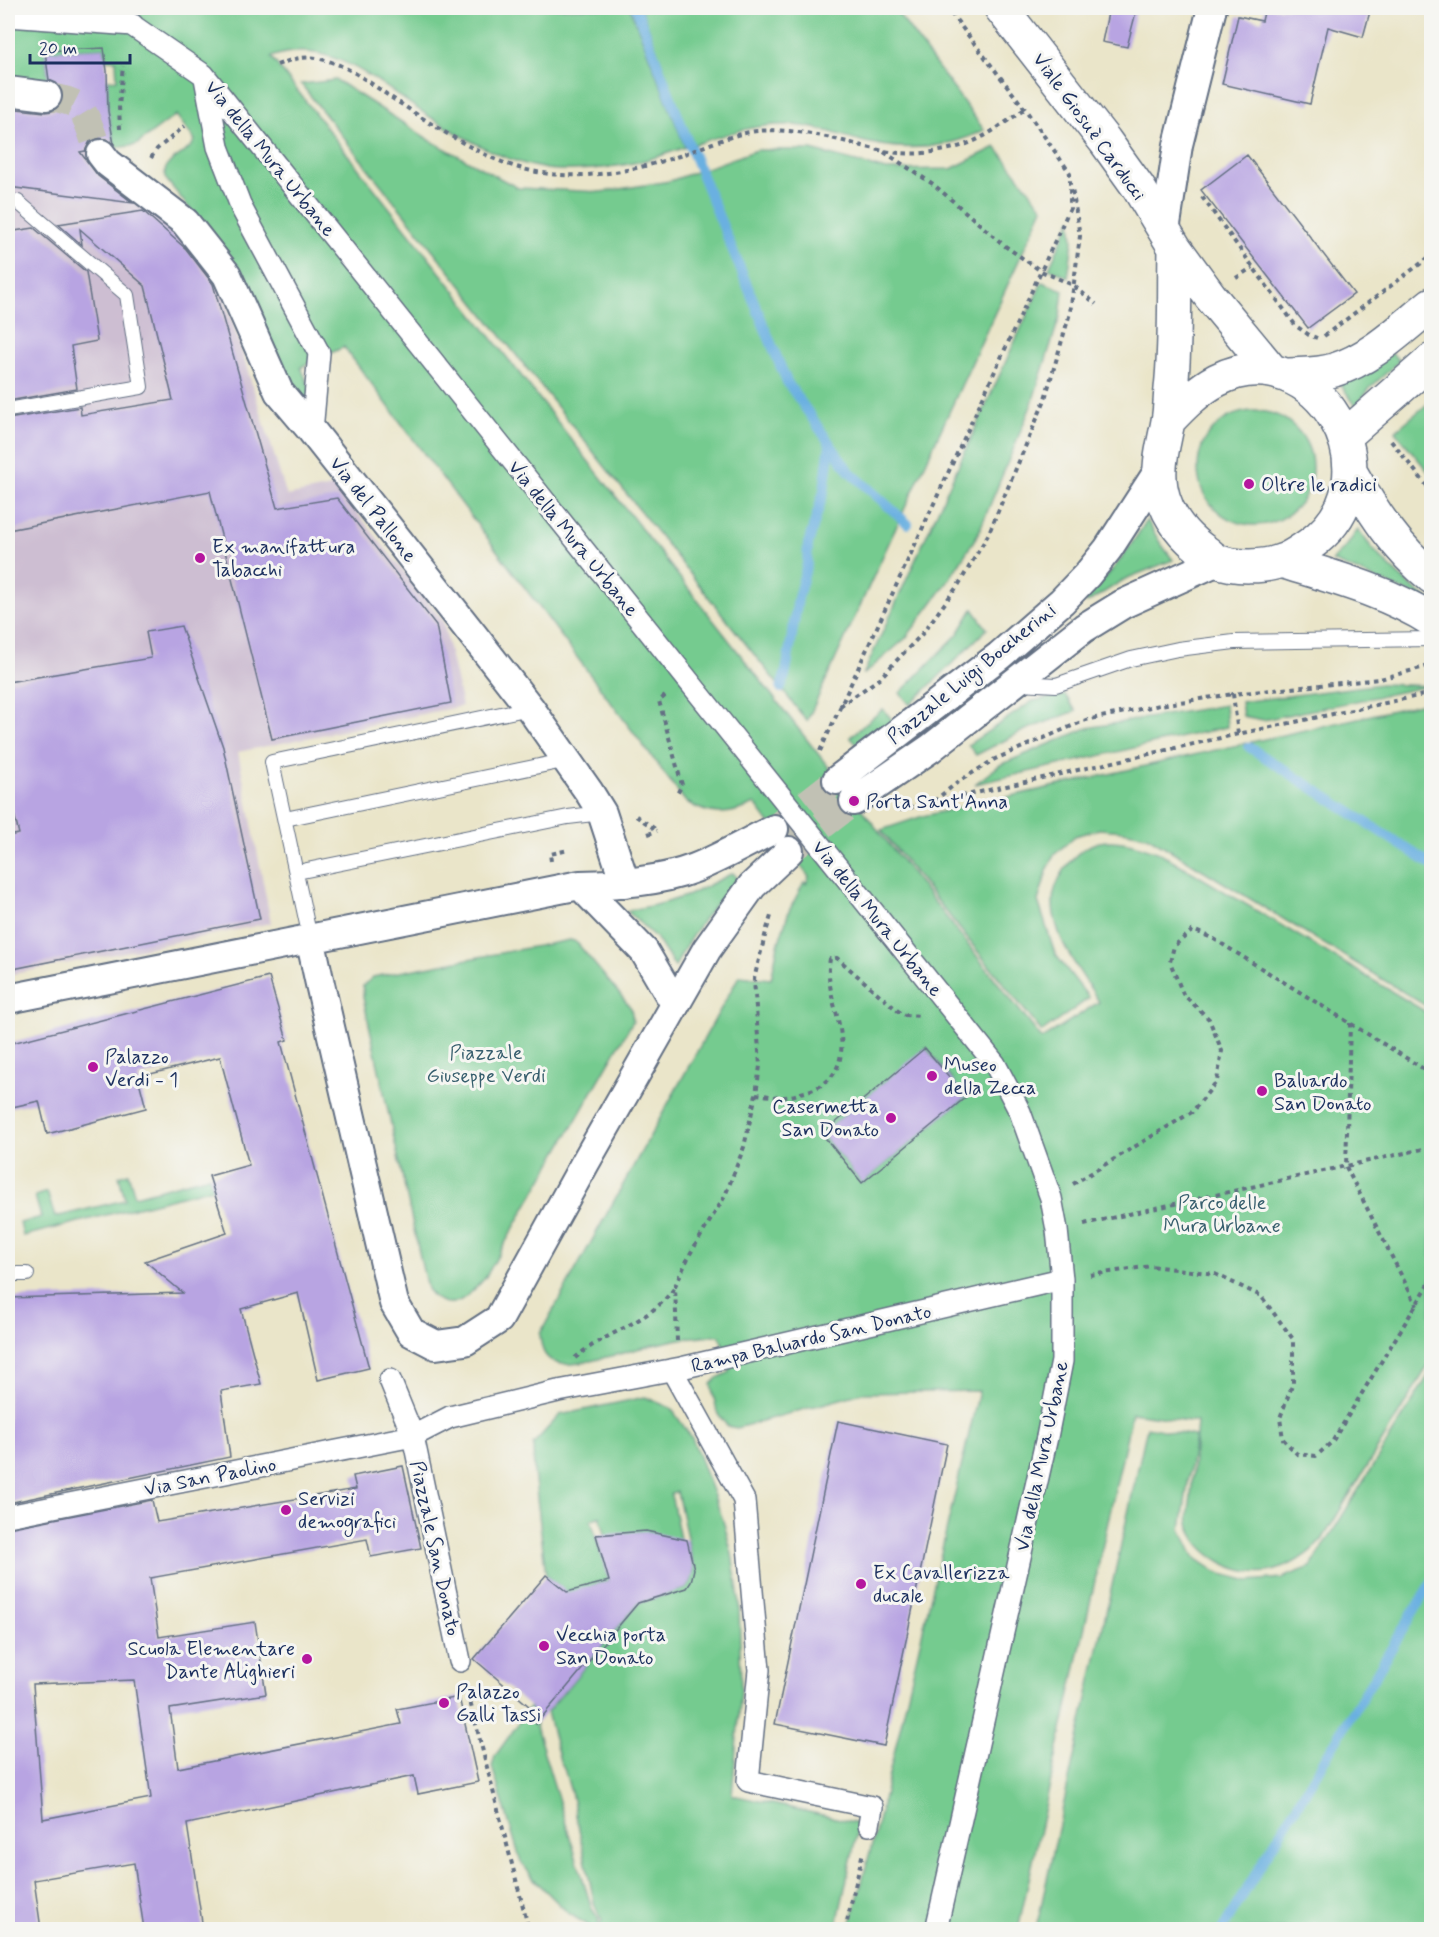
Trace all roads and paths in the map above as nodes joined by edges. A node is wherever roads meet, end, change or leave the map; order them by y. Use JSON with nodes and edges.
{"nodes":[{"id":1,"x":107,"y":8,"type":"edge"},
{"id":2,"x":948,"y":8,"type":"edge"},
{"id":3,"x":1001,"y":8,"type":"edge"},
{"id":4,"x":1212,"y":8,"type":"edge"},
{"id":5,"x":8,"y":16,"type":"edge"},
{"id":6,"x":134,"y":25,"type":"junction"},
{"id":7,"x":277,"y":65,"type":"dead end"},
{"id":8,"x":123,"y":66,"type":"dead end"},
{"id":9,"x":204,"y":75,"type":"junction"},
{"id":10,"x":8,"y":91,"type":"edge"},
{"id":11,"x":47,"y":96,"type":"tunnel mouth"},
{"id":12,"x":1025,"y":109,"type":"junction"},
{"id":13,"x":185,"y":126,"type":"dead end"},
{"id":14,"x":881,"y":150,"type":"junction"},
{"id":15,"x":101,"y":154,"type":"tunnel mouth"},
{"id":16,"x":1070,"y":173,"type":"junction"},
{"id":17,"x":129,"y":178,"type":"junction"},
{"id":18,"x":1200,"y":194,"type":"dead end"},
{"id":19,"x":8,"y":201,"type":"edge"},
{"id":20,"x":1170,"y":240,"type":"junction"},
{"id":21,"x":1431,"y":255,"type":"edge"},
{"id":22,"x":1041,"y":271,"type":"junction"},
{"id":23,"x":1073,"y":285,"type":"junction"},
{"id":24,"x":1096,"y":304,"type":"dead end"},
{"id":25,"x":1431,"y":304,"type":"edge"},
{"id":26,"x":1431,"y":360,"type":"edge"},
{"id":27,"x":1280,"y":373,"type":"junction"},
{"id":28,"x":8,"y":410,"type":"edge"},
{"id":29,"x":1168,"y":421,"type":"junction"},
{"id":30,"x":312,"y":431,"type":"junction"},
{"id":31,"x":1344,"y":436,"type":"junction"},
{"id":32,"x":1389,"y":438,"type":"dead end"},
{"id":33,"x":1159,"y":470,"type":"junction"},
{"id":34,"x":1351,"y":473,"type":"junction"},
{"id":35,"x":1431,"y":492,"type":"edge"},
{"id":36,"x":1218,"y":561,"type":"junction"},
{"id":37,"x":1281,"y":561,"type":"junction"},
{"id":38,"x":1431,"y":577,"type":"edge"},
{"id":39,"x":1431,"y":620,"type":"edge"},
{"id":40,"x":1431,"y":639,"type":"edge"},
{"id":41,"x":1431,"y":665,"type":"edge"},
{"id":42,"x":687,"y":679,"type":"junction"},
{"id":43,"x":1015,"y":683,"type":"junction"},
{"id":44,"x":1233,"y":694,"type":"junction"},
{"id":45,"x":1423,"y":695,"type":"dead end"},
{"id":46,"x":839,"y":706,"type":"junction"},
{"id":47,"x":530,"y":708,"type":"junction"},
{"id":48,"x":1238,"y":734,"type":"junction"},
{"id":49,"x":818,"y":756,"type":"dead end"},
{"id":50,"x":568,"y":760,"type":"junction"},
{"id":51,"x":676,"y":794,"type":"dead end"},
{"id":52,"x":932,"y":802,"type":"junction"},
{"id":53,"x":595,"y":803,"type":"junction"},
{"id":54,"x":900,"y":810,"type":"dead end"},
{"id":55,"x":285,"y":819,"type":"junction"},
{"id":56,"x":658,"y":831,"type":"dead end"},
{"id":57,"x":648,"y":834,"type":"dead end"},
{"id":58,"x":569,"y":850,"type":"dead end"},
{"id":59,"x":551,"y":863,"type":"dead end"},
{"id":60,"x":297,"y":872,"type":"junction"},
{"id":61,"x":625,"y":883,"type":"junction"},
{"id":62,"x":580,"y":885,"type":"junction"},
{"id":63,"x":766,"y":932,"type":"dead end"},
{"id":64,"x":310,"y":938,"type":"junction"},
{"id":65,"x":8,"y":999,"type":"edge"},
{"id":66,"x":944,"y":1000,"type":"junction"},
{"id":67,"x":675,"y":1004,"type":"junction"},
{"id":68,"x":1350,"y":1023,"type":"junction"},
{"id":69,"x":1431,"y":1074,"type":"edge"},
{"id":70,"x":756,"y":1094,"type":"junction"},
{"id":71,"x":1431,"y":1147,"type":"edge"},
{"id":72,"x":1346,"y":1167,"type":"junction"},
{"id":73,"x":1051,"y":1198,"type":"junction"},
{"id":74,"x":1057,"y":1230,"type":"junction"},
{"id":75,"x":8,"y":1274,"type":"edge"},
{"id":76,"x":27,"y":1274,"type":"dead end"},
{"id":77,"x":1062,"y":1279,"type":"junction"},
{"id":78,"x":1431,"y":1280,"type":"edge"},
{"id":79,"x":675,"y":1286,"type":"junction"},
{"id":80,"x":1416,"y":1306,"type":"junction"},
{"id":81,"x":676,"y":1369,"type":"junction"},
{"id":82,"x":390,"y":1380,"type":"dead end"},
{"id":83,"x":561,"y":1391,"type":"junction"},
{"id":84,"x":412,"y":1436,"type":"junction"},
{"id":85,"x":8,"y":1516,"type":"edge"},
{"id":86,"x":460,"y":1661,"type":"joint"},
{"id":87,"x":869,"y":1825,"type":"joint"},
{"id":88,"x":529,"y":1929,"type":"edge"},
{"id":89,"x":845,"y":1929,"type":"edge"},
{"id":90,"x":936,"y":1929,"type":"edge"}],
"edges":[{"from":1,"to":6,"type":"street","name":"Via della Mura Urbane"},
{"from":2,"to":12,"type":"path"},
{"from":3,"to":20,"type":"main road","name":"Viale Giosuè Carducci"},
{"from":4,"to":20,"type":"street"},
{"from":5,"to":6,"type":"street"},
{"from":6,"to":9,"type":"street","name":"Via della Mura Urbane"},
{"from":7,"to":14,"type":"path"},
{"from":8,"to":17,"type":"path"},
{"from":9,"to":30,"type":"street","name":"Via della Mura Urbane"},
{"from":9,"to":42,"type":"street","name":"Via della Mura Urbane"},
{"from":10,"to":11,"type":"street"},
{"from":12,"to":14,"type":"path"},
{"from":12,"to":16,"type":"path"},
{"from":13,"to":17,"type":"path"},
{"from":14,"to":22,"type":"path"},
{"from":15,"to":17,"type":"street","name":"Via del Pallone"},
{"from":16,"to":22,"type":"path"},
{"from":16,"to":23,"type":"path"},
{"from":17,"to":30,"type":"street","name":"Via del Pallone"},
{"from":18,"to":21,"type":"path"},
{"from":19,"to":28,"type":"lane"},
{"from":20,"to":27,"type":"main road","name":"Piazzale Luigi Boccherini"},
{"from":20,"to":29,"type":"main road","name":"Piazzale Luigi Boccherini"},
{"from":22,"to":23,"type":"path"},
{"from":22,"to":46,"type":"path"},
{"from":23,"to":24,"type":"path"},
{"from":23,"to":46,"type":"path"},
{"from":25,"to":27,"type":"main road"},
{"from":26,"to":31,"type":"main road"},
{"from":27,"to":29,"type":"main road"},
{"from":27,"to":31,"type":"main road","name":"Piazzale Luigi Boccherini"},
{"from":29,"to":33,"type":"main road","name":"Piazzale Luigi Boccherini"},
{"from":30,"to":47,"type":"street","name":"Via del Pallone"},
{"from":31,"to":34,"type":"main road","name":"Piazzale Luigi Boccherini"},
{"from":32,"to":35,"type":"path"},
{"from":33,"to":36,"type":"main road","name":"Piazzale Luigi Boccherini"},
{"from":33,"to":43,"type":"street","name":"Piazzale Luigi Boccherini"},
{"from":34,"to":37,"type":"main road","name":"Piazzale Luigi Boccherini"},
{"from":34,"to":38,"type":"main road"},
{"from":36,"to":37,"type":"main road","name":"Piazzale Luigi Boccherini"},
{"from":36,"to":43,"type":"street","name":"Piazzale Luigi Boccherini"},
{"from":37,"to":39,"type":"main road"},
{"from":40,"to":43,"type":"lane"},
{"from":41,"to":44,"type":"path"},
{"from":42,"to":51,"type":"path"},
{"from":42,"to":66,"type":"street","name":"Via della Mura Urbane"},
{"from":44,"to":48,"type":"path"},
{"from":44,"to":52,"type":"path"},
{"from":45,"to":48,"type":"path"},
{"from":46,"to":49,"type":"path"},
{"from":47,"to":50,"type":"street","name":"Via del Pallone"},
{"from":47,"to":55,"type":"lane"},
{"from":48,"to":52,"type":"path"},
{"from":50,"to":53,"type":"street","name":"Via del Pallone"},
{"from":50,"to":55,"type":"lane"},
{"from":52,"to":54,"type":"path"},
{"from":53,"to":60,"type":"lane"},
{"from":53,"to":61,"type":"street","name":"Via del Pallone"},
{"from":55,"to":60,"type":"lane"},
{"from":56,"to":57,"type":"path"},
{"from":58,"to":59,"type":"path"},
{"from":60,"to":64,"type":"lane"},
{"from":61,"to":62,"type":"street"},
{"from":61,"to":67,"type":"street"},
{"from":62,"to":64,"type":"street"},
{"from":62,"to":67,"type":"street"},
{"from":63,"to":70,"type":"path"},
{"from":64,"to":65,"type":"street"},
{"from":64,"to":67,"type":"street"},
{"from":66,"to":70,"type":"path"},
{"from":66,"to":73,"type":"street","name":"Via della Mura Urbane"},
{"from":68,"to":69,"type":"path"},
{"from":68,"to":72,"type":"path"},
{"from":68,"to":73,"type":"path"},
{"from":70,"to":79,"type":"path"},
{"from":71,"to":72,"type":"path"},
{"from":72,"to":74,"type":"path"},
{"from":72,"to":80,"type":"path"},
{"from":73,"to":74,"type":"street","name":"Via della Mura Urbane"},
{"from":74,"to":77,"type":"street","name":"Via della Mura Urbane"},
{"from":75,"to":76,"type":"lane"},
{"from":77,"to":80,"type":"path"},
{"from":77,"to":81,"type":"street","name":"Rampa Baluardo San Donato"},
{"from":77,"to":90,"type":"street","name":"Via della Mura Urbane"},
{"from":78,"to":80,"type":"path"},
{"from":79,"to":81,"type":"path"},
{"from":79,"to":83,"type":"path"},
{"from":81,"to":83,"type":"street","name":"Rampa Baluardo San Donato"},
{"from":81,"to":87,"type":"street"},
{"from":82,"to":84,"type":"street","name":"Piazzale San Donato"},
{"from":83,"to":84,"type":"street","name":"Piazzale San Donato"},
{"from":84,"to":85,"type":"street","name":"Via San Paolino"},
{"from":84,"to":86,"type":"street","name":"Piazzale San Donato"},
{"from":86,"to":88,"type":"path"},
{"from":87,"to":89,"type":"path"}]}
